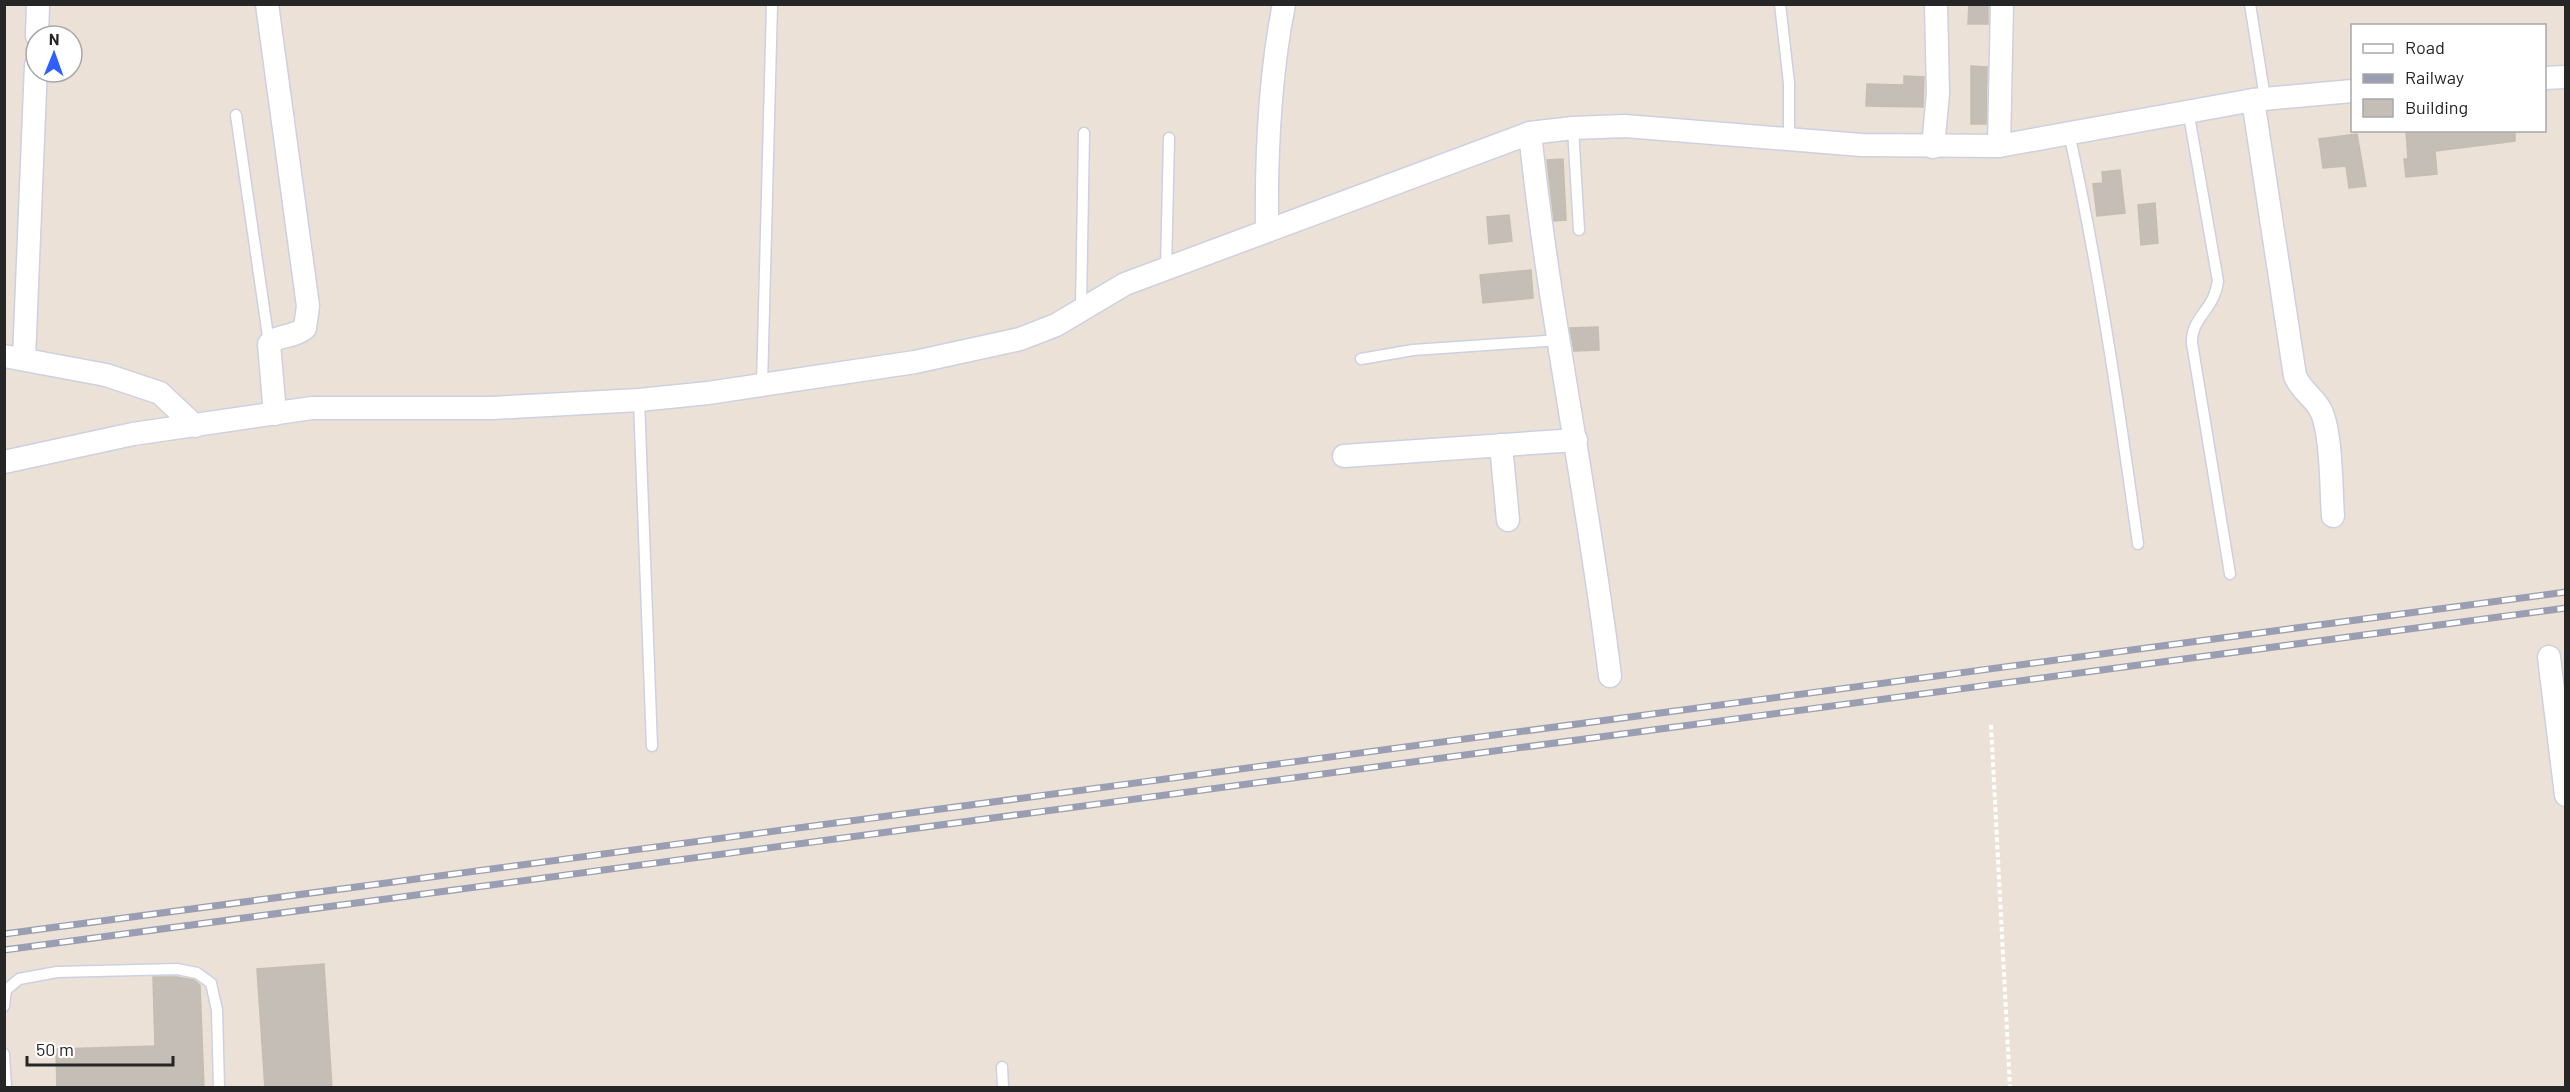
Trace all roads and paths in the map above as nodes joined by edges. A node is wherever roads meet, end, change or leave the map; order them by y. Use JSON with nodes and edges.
{"nodes":[{"id":1,"x":38,"y":4,"type":"edge"},
{"id":2,"x":267,"y":4,"type":"edge"},
{"id":3,"x":772,"y":4,"type":"edge"},
{"id":4,"x":1284,"y":4,"type":"edge"},
{"id":5,"x":1780,"y":4,"type":"edge"},
{"id":6,"x":1936,"y":4,"type":"edge"},
{"id":7,"x":2002,"y":4,"type":"edge"},
{"id":8,"x":2250,"y":4,"type":"edge"},
{"id":9,"x":37,"y":24,"type":"edge"},
{"id":10,"x":2565,"y":77,"type":"edge"},
{"id":11,"x":2546,"y":78,"type":"edge"},
{"id":12,"x":35,"y":84,"type":"edge"},
{"id":13,"x":2351,"y":91,"type":"edge"},
{"id":14,"x":2259,"y":99,"type":"junction"},
{"id":15,"x":2188,"y":110,"type":"junction"},
{"id":16,"x":236,"y":115,"type":"dead end"},
{"id":17,"x":1573,"y":128,"type":"junction"},
{"id":18,"x":1084,"y":133,"type":"dead end"},
{"id":19,"x":2069,"y":133,"type":"junction"},
{"id":20,"x":1530,"y":134,"type":"junction"},
{"id":21,"x":1169,"y":138,"type":"dead end"},
{"id":22,"x":1790,"y":140,"type":"junction"},
{"id":23,"x":1999,"y":146,"type":"junction"},
{"id":24,"x":1933,"y":147,"type":"junction"},
{"id":25,"x":1579,"y":230,"type":"dead end"},
{"id":26,"x":1267,"y":231,"type":"junction"},
{"id":27,"x":1166,"y":269,"type":"junction"},
{"id":28,"x":1081,"y":308,"type":"junction"},
{"id":29,"x":1560,"y":340,"type":"junction"},
{"id":30,"x":269,"y":344,"type":"junction"},
{"id":31,"x":14,"y":358,"type":"edge"},
{"id":32,"x":1361,"y":359,"type":"dead end"},
{"id":33,"x":762,"y":385,"type":"junction"},
{"id":34,"x":639,"y":400,"type":"junction"},
{"id":35,"x":275,"y":414,"type":"junction"},
{"id":36,"x":195,"y":426,"type":"junction"},
{"id":37,"x":1576,"y":440,"type":"junction"},
{"id":38,"x":1501,"y":446,"type":"junction"},
{"id":39,"x":1344,"y":456,"type":"dead end"},
{"id":40,"x":4,"y":462,"type":"edge"},
{"id":41,"x":2333,"y":516,"type":"dead end"},
{"id":42,"x":1508,"y":520,"type":"dead end"},
{"id":43,"x":2138,"y":544,"type":"dead end"},
{"id":44,"x":2230,"y":574,"type":"dead end"},
{"id":45,"x":2549,"y":657,"type":"dead end"},
{"id":46,"x":1610,"y":676,"type":"dead end"},
{"id":47,"x":1991,"y":725,"type":"dead end"},
{"id":48,"x":652,"y":746,"type":"dead end"},
{"id":49,"x":2565,"y":795,"type":"edge"},
{"id":50,"x":4,"y":1005,"type":"edge"},
{"id":51,"x":4,"y":1054,"type":"edge"},
{"id":52,"x":1002,"y":1067,"type":"dead end"},
{"id":53,"x":6,"y":1088,"type":"edge"},
{"id":54,"x":219,"y":1088,"type":"edge"},
{"id":55,"x":1003,"y":1088,"type":"edge"},
{"id":56,"x":2010,"y":1088,"type":"edge"}],
"edges":[{"from":1,"to":9,"type":"street"},
{"from":2,"to":30,"type":"street"},
{"from":3,"to":33,"type":"lane"},
{"from":4,"to":26,"type":"street"},
{"from":5,"to":22,"type":"lane"},
{"from":6,"to":24,"type":"street"},
{"from":7,"to":23,"type":"street"},
{"from":8,"to":14,"type":"lane"},
{"from":10,"to":11,"type":"street"},
{"from":12,"to":31,"type":"street"},
{"from":13,"to":14,"type":"street"},
{"from":14,"to":15,"type":"street"},
{"from":14,"to":41,"type":"street"},
{"from":15,"to":19,"type":"street"},
{"from":15,"to":44,"type":"lane"},
{"from":16,"to":30,"type":"lane"},
{"from":17,"to":20,"type":"street"},
{"from":17,"to":22,"type":"street"},
{"from":17,"to":25,"type":"lane"},
{"from":18,"to":28,"type":"lane"},
{"from":19,"to":23,"type":"street"},
{"from":19,"to":43,"type":"lane"},
{"from":20,"to":26,"type":"street"},
{"from":20,"to":29,"type":"street"},
{"from":21,"to":27,"type":"lane"},
{"from":22,"to":24,"type":"street"},
{"from":23,"to":24,"type":"street"},
{"from":26,"to":27,"type":"street"},
{"from":27,"to":28,"type":"street"},
{"from":28,"to":33,"type":"street"},
{"from":29,"to":32,"type":"lane"},
{"from":29,"to":37,"type":"street"},
{"from":30,"to":35,"type":"street"},
{"from":31,"to":36,"type":"street"},
{"from":33,"to":34,"type":"street"},
{"from":34,"to":35,"type":"street"},
{"from":34,"to":48,"type":"lane"},
{"from":35,"to":36,"type":"street"},
{"from":36,"to":40,"type":"street"},
{"from":37,"to":38,"type":"street"},
{"from":37,"to":46,"type":"street"},
{"from":38,"to":39,"type":"street"},
{"from":38,"to":42,"type":"street"},
{"from":45,"to":49,"type":"street"},
{"from":47,"to":56,"type":"path"},
{"from":50,"to":54,"type":"lane"},
{"from":51,"to":53,"type":"lane"},
{"from":52,"to":55,"type":"lane"}]}
